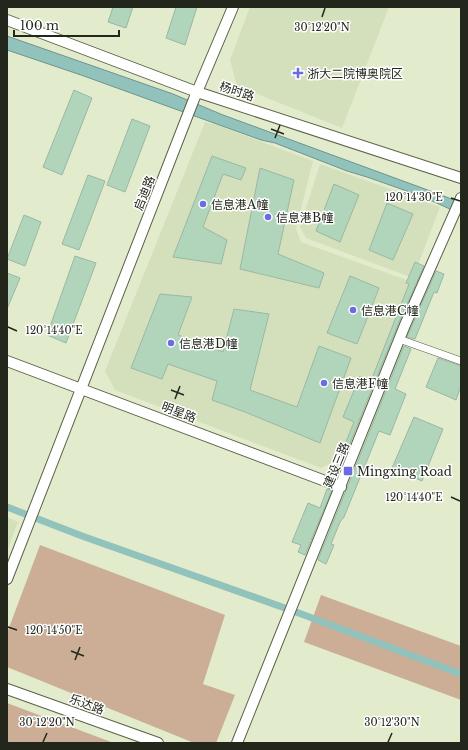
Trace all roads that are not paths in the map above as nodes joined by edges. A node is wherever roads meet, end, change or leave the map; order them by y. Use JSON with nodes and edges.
{"nodes":[{"id":1,"x":233,"y":7,"type":"edge"},
{"id":2,"x":7,"y":20,"type":"edge"},
{"id":3,"x":196,"y":96,"type":"junction"},
{"id":4,"x":461,"y":178,"type":"edge"},
{"id":5,"x":461,"y":198,"type":"edge"},
{"id":6,"x":400,"y":340,"type":"junction"},
{"id":7,"x":7,"y":361,"type":"edge"},
{"id":8,"x":461,"y":361,"type":"edge"},
{"id":9,"x":81,"y":388,"type":"junction"},
{"id":10,"x":341,"y":487,"type":"junction"},
{"id":11,"x":7,"y":579,"type":"edge"},
{"id":12,"x":7,"y":689,"type":"edge"},
{"id":13,"x":158,"y":743,"type":"edge"},
{"id":14,"x":237,"y":743,"type":"edge"}],
"edges":[{"from":1,"to":3,"type":"street","name":"启迪路"},
{"from":2,"to":3,"type":"street","name":"杨时路"},
{"from":3,"to":4,"type":"street","name":"杨时路"},
{"from":3,"to":9,"type":"street","name":"启迪路"},
{"from":5,"to":6,"type":"street","name":"建设三路"},
{"from":6,"to":8,"type":"street"},
{"from":6,"to":10,"type":"street","name":"建设三路"},
{"from":7,"to":9,"type":"street","name":"明星路"},
{"from":9,"to":10,"type":"street","name":"明星路"},
{"from":9,"to":11,"type":"street","name":"启迪路"},
{"from":10,"to":14,"type":"street","name":"建设三路"},
{"from":12,"to":13,"type":"street","name":"乐达路"}]}
